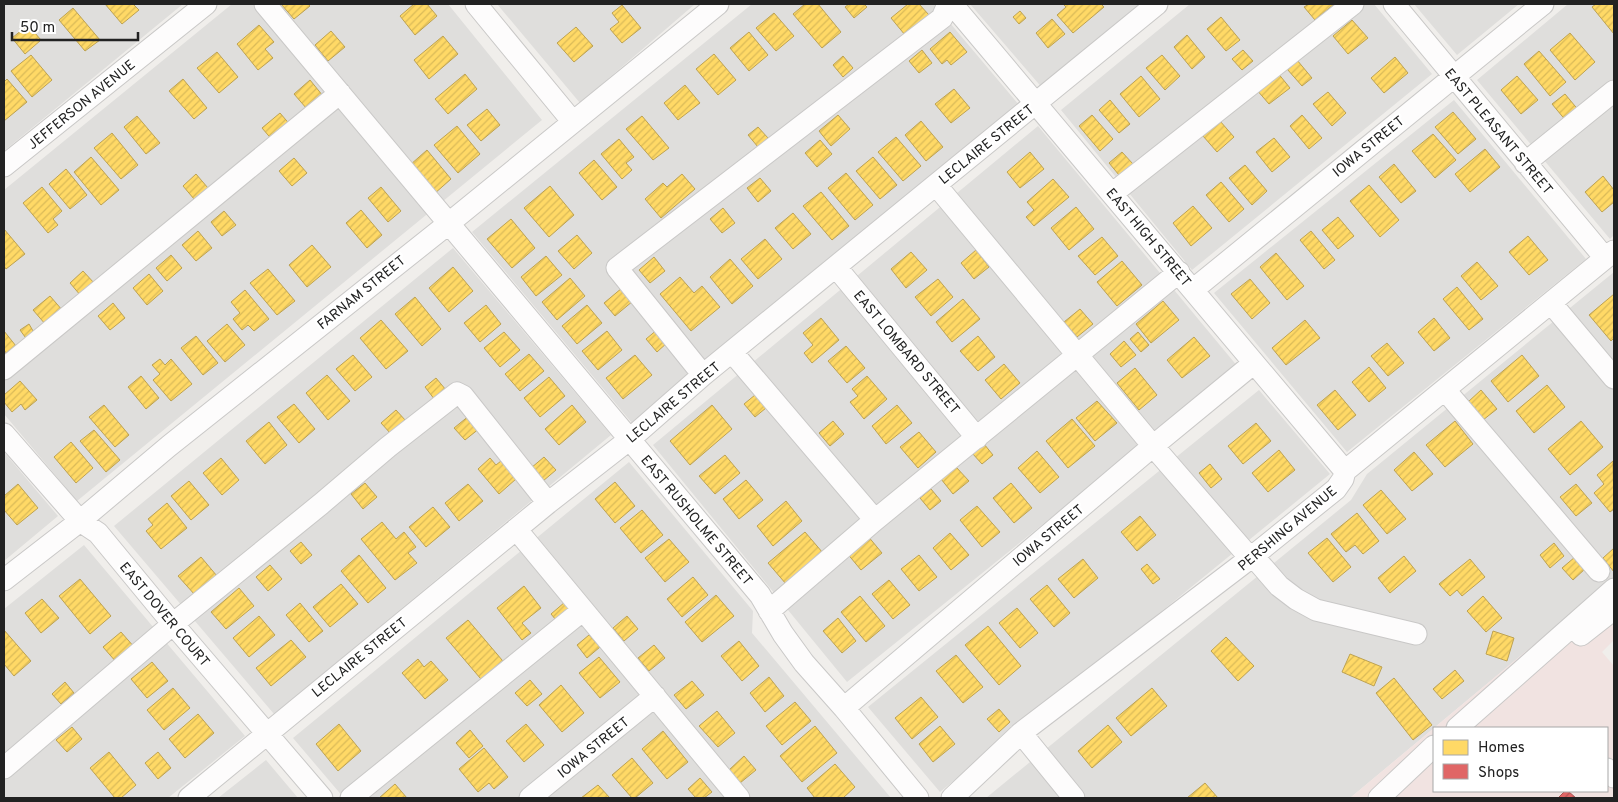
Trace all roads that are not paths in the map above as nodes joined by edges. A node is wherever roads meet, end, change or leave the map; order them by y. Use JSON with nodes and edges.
{"nodes":[{"id":1,"x":206,"y":4,"type":"edge"},
{"id":2,"x":265,"y":4,"type":"edge"},
{"id":3,"x":476,"y":4,"type":"edge"},
{"id":4,"x":718,"y":4,"type":"edge"},
{"id":5,"x":950,"y":4,"type":"edge"},
{"id":6,"x":1157,"y":4,"type":"edge"},
{"id":7,"x":1353,"y":4,"type":"edge"},
{"id":8,"x":1394,"y":4,"type":"edge"},
{"id":9,"x":1543,"y":4,"type":"edge"},
{"id":10,"x":1453,"y":76,"type":"junction"},
{"id":11,"x":1614,"y":91,"type":"edge"},
{"id":12,"x":340,"y":93,"type":"junction"},
{"id":13,"x":1036,"y":103,"type":"junction"},
{"id":14,"x":573,"y":122,"type":"junction"},
{"id":15,"x":1525,"y":163,"type":"junction"},
{"id":16,"x":4,"y":166,"type":"edge"},
{"id":17,"x":936,"y":185,"type":"junction"},
{"id":18,"x":1112,"y":193,"type":"junction"},
{"id":19,"x":448,"y":224,"type":"junction"},
{"id":20,"x":1610,"y":255,"type":"edge"},
{"id":21,"x":836,"y":267,"type":"junction"},
{"id":22,"x":1179,"y":272,"type":"junction"},
{"id":23,"x":1194,"y":289,"type":"junction"},
{"id":24,"x":1551,"y":303,"type":"junction"},
{"id":25,"x":732,"y":352,"type":"junction"},
{"id":26,"x":1078,"y":355,"type":"junction"},
{"id":27,"x":1254,"y":363,"type":"junction"},
{"id":28,"x":4,"y":369,"type":"edge"},
{"id":29,"x":703,"y":376,"type":"junction"},
{"id":30,"x":1614,"y":378,"type":"edge"},
{"id":31,"x":1445,"y":390,"type":"junction"},
{"id":32,"x":4,"y":434,"type":"edge"},
{"id":33,"x":977,"y":438,"type":"junction"},
{"id":34,"x":630,"y":440,"type":"junction"},
{"id":35,"x":1153,"y":446,"type":"junction"},
{"id":36,"x":1345,"y":471,"type":"junction"},
{"id":37,"x":548,"y":503,"type":"junction"},
{"id":38,"x":875,"y":520,"type":"junction"},
{"id":39,"x":80,"y":521,"type":"junction"},
{"id":40,"x":516,"y":529,"type":"junction"},
{"id":41,"x":1253,"y":556,"type":"junction"},
{"id":42,"x":1599,"y":571,"type":"dead end"},
{"id":43,"x":4,"y":580,"type":"edge"},
{"id":44,"x":1614,"y":588,"type":"edge"},
{"id":45,"x":1614,"y":609,"type":"edge"},
{"id":46,"x":583,"y":610,"type":"junction"},
{"id":47,"x":769,"y":611,"type":"junction"},
{"id":48,"x":173,"y":624,"type":"junction"},
{"id":49,"x":1416,"y":634,"type":"dead end"},
{"id":50,"x":1536,"y":658,"type":"junction"},
{"id":51,"x":655,"y":696,"type":"junction"},
{"id":52,"x":844,"y":708,"type":"junction"},
{"id":53,"x":1458,"y":727,"type":"edge"},
{"id":54,"x":267,"y":733,"type":"junction"},
{"id":55,"x":1021,"y":734,"type":"junction"},
{"id":56,"x":1433,"y":747,"type":"edge"},
{"id":57,"x":4,"y":768,"type":"edge"},
{"id":58,"x":731,"y":796,"type":"edge"},
{"id":59,"x":189,"y":798,"type":"edge"},
{"id":60,"x":322,"y":798,"type":"edge"},
{"id":61,"x":351,"y":798,"type":"edge"},
{"id":62,"x":530,"y":798,"type":"edge"},
{"id":63,"x":918,"y":798,"type":"edge"},
{"id":64,"x":952,"y":798,"type":"edge"},
{"id":65,"x":1074,"y":798,"type":"edge"},
{"id":66,"x":1379,"y":798,"type":"edge"}],
"edges":[{"from":1,"to":16,"type":"street","name":"JEFFERSON AVENUE"},
{"from":2,"to":12,"type":"street","name":"EAST RUSHOLME STREET"},
{"from":3,"to":14,"type":"street"},
{"from":4,"to":14,"type":"street","name":"FARNAM STREET"},
{"from":5,"to":13,"type":"street","name":"EAST HIGH STREET"},
{"from":5,"to":29,"type":"street"},
{"from":6,"to":13,"type":"street","name":"LECLAIRE STREET"},
{"from":7,"to":18,"type":"street"},
{"from":8,"to":10,"type":"street","name":"EAST PLEASANT STREET"},
{"from":9,"to":10,"type":"street","name":"IOWA STREET"},
{"from":10,"to":15,"type":"street","name":"EAST PLEASANT STREET"},
{"from":10,"to":23,"type":"street","name":"IOWA STREET"},
{"from":11,"to":15,"type":"street"},
{"from":12,"to":19,"type":"street","name":"EAST RUSHOLME STREET"},
{"from":12,"to":28,"type":"street"},
{"from":13,"to":17,"type":"street","name":"LECLAIRE STREET"},
{"from":13,"to":18,"type":"street","name":"EAST HIGH STREET"},
{"from":14,"to":19,"type":"street","name":"FARNAM STREET"},
{"from":15,"to":20,"type":"street","name":"EAST PLEASANT STREET"},
{"from":17,"to":21,"type":"street","name":"LECLAIRE STREET"},
{"from":17,"to":26,"type":"street"},
{"from":18,"to":22,"type":"street","name":"EAST HIGH STREET"},
{"from":19,"to":34,"type":"street","name":"EAST RUSHOLME STREET"},
{"from":19,"to":39,"type":"street","name":"FARNAM STREET"},
{"from":20,"to":24,"type":"street","name":"PERSHING AVENUE"},
{"from":21,"to":25,"type":"street","name":"LECLAIRE STREET"},
{"from":21,"to":33,"type":"street","name":"EAST LOMBARD STREET"},
{"from":22,"to":23,"type":"street","name":"EAST HIGH STREET"},
{"from":22,"to":26,"type":"street"},
{"from":23,"to":27,"type":"street","name":"EAST HIGH STREET"},
{"from":24,"to":30,"type":"street"},
{"from":24,"to":31,"type":"street","name":"PERSHING AVENUE"},
{"from":25,"to":29,"type":"street","name":"LECLAIRE STREET"},
{"from":25,"to":38,"type":"street"},
{"from":26,"to":33,"type":"street"},
{"from":26,"to":35,"type":"street"},
{"from":27,"to":35,"type":"street","name":"IOWA STREET"},
{"from":27,"to":36,"type":"street","name":"EAST HIGH STREET"},
{"from":29,"to":34,"type":"street","name":"LECLAIRE STREET"},
{"from":31,"to":36,"type":"street","name":"PERSHING AVENUE"},
{"from":31,"to":42,"type":"street"},
{"from":32,"to":39,"type":"street","name":"EAST DOVER COURT"},
{"from":33,"to":38,"type":"street"},
{"from":34,"to":37,"type":"street","name":"LECLAIRE STREET"},
{"from":34,"to":47,"type":"street","name":"EAST RUSHOLME STREET"},
{"from":35,"to":41,"type":"street"},
{"from":35,"to":52,"type":"street","name":"IOWA STREET"},
{"from":36,"to":41,"type":"street","name":"PERSHING AVENUE"},
{"from":37,"to":40,"type":"street","name":"LECLAIRE STREET"},
{"from":37,"to":48,"type":"street"},
{"from":38,"to":47,"type":"street"},
{"from":39,"to":43,"type":"street","name":"FARNAM STREET"},
{"from":39,"to":48,"type":"street","name":"EAST DOVER COURT"},
{"from":40,"to":46,"type":"street"},
{"from":40,"to":54,"type":"street","name":"LECLAIRE STREET"},
{"from":41,"to":49,"type":"street"},
{"from":41,"to":55,"type":"street","name":"PERSHING AVENUE"},
{"from":44,"to":50,"type":"street"},
{"from":45,"to":50,"type":"street"},
{"from":46,"to":51,"type":"street"},
{"from":46,"to":61,"type":"street"},
{"from":47,"to":52,"type":"street","name":"EAST RUSHOLME STREET"},
{"from":48,"to":54,"type":"street","name":"EAST DOVER COURT"},
{"from":48,"to":57,"type":"street"},
{"from":50,"to":53,"type":"street"},
{"from":51,"to":58,"type":"street"},
{"from":51,"to":62,"type":"street","name":"IOWA STREET"},
{"from":52,"to":63,"type":"street","name":"EAST RUSHOLME STREET"},
{"from":54,"to":59,"type":"street","name":"LECLAIRE STREET"},
{"from":54,"to":60,"type":"street","name":"EAST DOVER COURT"},
{"from":55,"to":64,"type":"street","name":"PERSHING AVENUE"},
{"from":55,"to":65,"type":"street"},
{"from":56,"to":66,"type":"street"}]}
